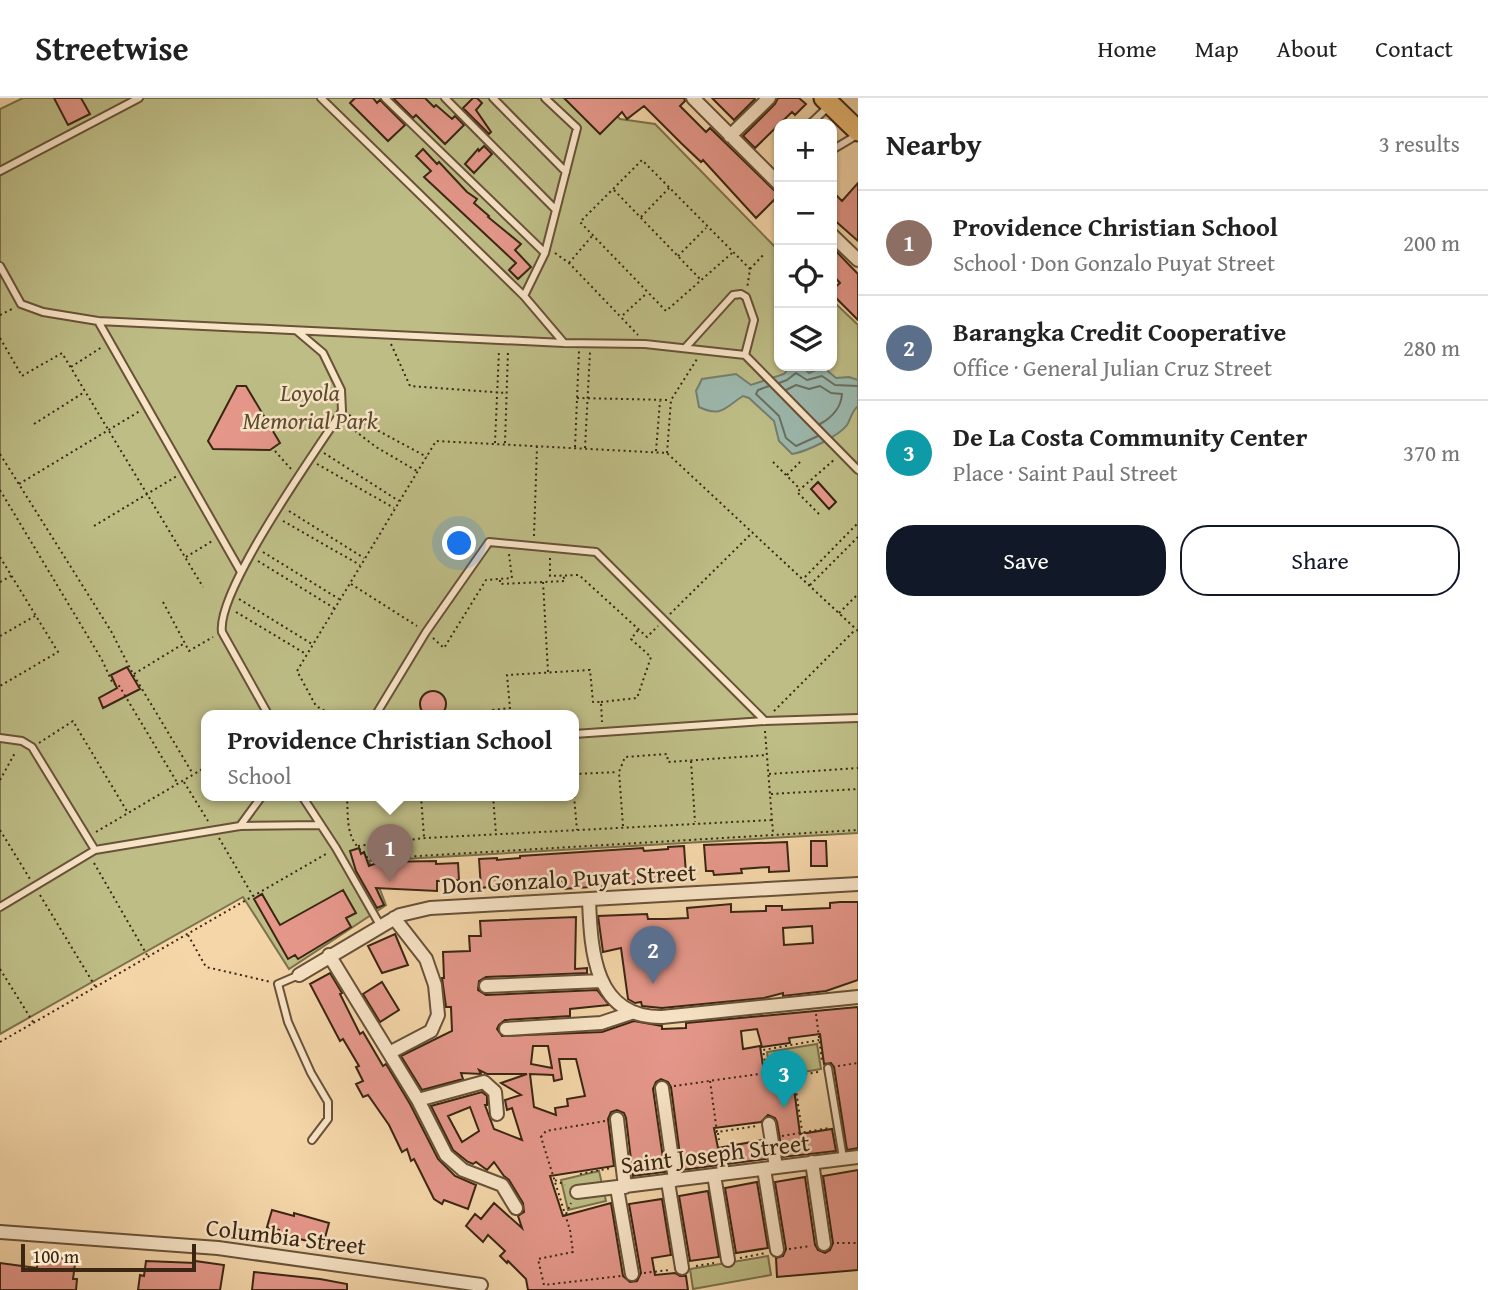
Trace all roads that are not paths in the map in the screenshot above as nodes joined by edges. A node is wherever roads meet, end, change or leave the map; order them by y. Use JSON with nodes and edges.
{"nodes":[{"id":1,"x":139,"y":98,"type":"edge"},
{"id":2,"x":321,"y":98,"type":"edge"},
{"id":3,"x":385,"y":98,"type":"edge"},
{"id":4,"x":445,"y":98,"type":"edge"},
{"id":5,"x":493,"y":98,"type":"edge"},
{"id":6,"x":545,"y":98,"type":"edge"},
{"id":7,"x":693,"y":98,"type":"edge"},
{"id":8,"x":769,"y":98,"type":"edge"},
{"id":9,"x":827,"y":101,"type":"edge"},
{"id":10,"x":814,"y":119,"type":"edge"},
{"id":11,"x":858,"y":133,"type":"edge"},
{"id":12,"x":730,"y":136,"type":"junction"},
{"id":13,"x":837,"y":147,"type":"edge"},
{"id":14,"x":0,"y":171,"type":"edge"},
{"id":15,"x":566,"y":172,"type":"junction"},
{"id":16,"x":777,"y":182,"type":"edge"},
{"id":17,"x":555,"y":209,"type":"junction"},
{"id":18,"x":837,"y":240,"type":"edge"},
{"id":19,"x":545,"y":250,"type":"junction"},
{"id":20,"x":858,"y":260,"type":"edge"},
{"id":21,"x":0,"y":266,"type":"edge"},
{"id":22,"x":524,"y":296,"type":"junction"},
{"id":23,"x":98,"y":321,"type":"junction"},
{"id":24,"x":297,"y":331,"type":"junction"},
{"id":25,"x":564,"y":343,"type":"junction"},
{"id":26,"x":686,"y":347,"type":"junction"},
{"id":27,"x":745,"y":355,"type":"junction"},
{"id":28,"x":858,"y":470,"type":"edge"},
{"id":29,"x":241,"y":572,"type":"junction"},
{"id":30,"x":266,"y":710,"type":"edge"},
{"id":31,"x":379,"y":710,"type":"edge"},
{"id":32,"x":858,"y":718,"type":"edge"},
{"id":33,"x":765,"y":721,"type":"junction"},
{"id":34,"x":579,"y":734,"type":"edge"},
{"id":35,"x":0,"y":738,"type":"edge"},
{"id":36,"x":258,"y":801,"type":"edge"},
{"id":37,"x":305,"y":801,"type":"edge"},
{"id":38,"x":321,"y":825,"type":"junction"},
{"id":39,"x":240,"y":826,"type":"junction"},
{"id":40,"x":91,"y":851,"type":"junction"},
{"id":41,"x":858,"y":884,"type":"edge"},
{"id":42,"x":589,"y":900,"type":"junction"},
{"id":43,"x":0,"y":907,"type":"edge"},
{"id":44,"x":394,"y":918,"type":"junction"},
{"id":45,"x":380,"y":925,"type":"junction"},
{"id":46,"x":329,"y":956,"type":"junction"},
{"id":47,"x":299,"y":975,"type":"joint"},
{"id":48,"x":601,"y":981,"type":"junction"},
{"id":49,"x":486,"y":986,"type":"dead end"},
{"id":50,"x":858,"y":998,"type":"edge"},
{"id":51,"x":631,"y":1013,"type":"junction"},
{"id":52,"x":506,"y":1029,"type":"dead end"},
{"id":53,"x":389,"y":1053,"type":"junction"},
{"id":54,"x":828,"y":1069,"type":"road end"},
{"id":55,"x":662,"y":1088,"type":"road end"},
{"id":56,"x":418,"y":1100,"type":"junction"},
{"id":57,"x":497,"y":1114,"type":"dead end"},
{"id":58,"x":617,"y":1119,"type":"road end"},
{"id":59,"x":770,"y":1131,"type":"road end"},
{"id":60,"x":312,"y":1140,"type":"dead end"},
{"id":61,"x":858,"y":1157,"type":"edge"},
{"id":62,"x":843,"y":1158,"type":"junction"},
{"id":63,"x":812,"y":1163,"type":"junction"},
{"id":64,"x":770,"y":1168,"type":"junction"},
{"id":65,"x":714,"y":1175,"type":"junction"},
{"id":66,"x":672,"y":1181,"type":"junction"},
{"id":67,"x":621,"y":1187,"type":"junction"},
{"id":68,"x":577,"y":1192,"type":"road end"},
{"id":69,"x":516,"y":1208,"type":"dead end"},
{"id":70,"x":0,"y":1232,"type":"edge"},
{"id":71,"x":824,"y":1244,"type":"dead end"},
{"id":72,"x":777,"y":1250,"type":"dead end"},
{"id":73,"x":728,"y":1260,"type":"dead end"},
{"id":74,"x":682,"y":1268,"type":"road end"},
{"id":75,"x":632,"y":1274,"type":"road end"},
{"id":76,"x":481,"y":1285,"type":"dead end"}],
"edges":[{"from":1,"to":14,"type":"lane"},
{"from":2,"to":22,"type":"lane"},
{"from":3,"to":19,"type":"lane"},
{"from":4,"to":17,"type":"lane"},
{"from":5,"to":15,"type":"lane"},
{"from":6,"to":15,"type":"lane"},
{"from":7,"to":12,"type":"street"},
{"from":8,"to":12,"type":"street"},
{"from":9,"to":10,"type":"lane"},
{"from":9,"to":11,"type":"main road"},
{"from":11,"to":13,"type":"lane"},
{"from":12,"to":16,"type":"street"},
{"from":15,"to":17,"type":"lane"},
{"from":17,"to":19,"type":"lane"},
{"from":18,"to":20,"type":"street"},
{"from":19,"to":22,"type":"lane"},
{"from":21,"to":23,"type":"lane"},
{"from":22,"to":25,"type":"lane"},
{"from":23,"to":24,"type":"lane"},
{"from":23,"to":29,"type":"lane"},
{"from":24,"to":25,"type":"lane"},
{"from":24,"to":29,"type":"lane"},
{"from":25,"to":26,"type":"lane"},
{"from":26,"to":27,"type":"lane"},
{"from":26,"to":27,"type":"lane"},
{"from":27,"to":28,"type":"lane"},
{"from":29,"to":30,"type":"lane"},
{"from":31,"to":33,"type":"lane"},
{"from":32,"to":33,"type":"lane"},
{"from":33,"to":34,"type":"lane"},
{"from":35,"to":40,"type":"lane"},
{"from":36,"to":39,"type":"lane"},
{"from":37,"to":38,"type":"lane"},
{"from":38,"to":39,"type":"lane"},
{"from":38,"to":45,"type":"lane"},
{"from":39,"to":40,"type":"lane"},
{"from":40,"to":43,"type":"lane"},
{"from":41,"to":42,"type":"street","name":"Don Gonzalo Puyat Street"},
{"from":42,"to":44,"type":"street","name":"Don Gonzalo Puyat Street"},
{"from":42,"to":48,"type":"street"},
{"from":44,"to":45,"type":"street","name":"Don Gonzalo Puyat Street"},
{"from":44,"to":53,"type":"street"},
{"from":45,"to":46,"type":"street","name":"Don Gonzalo Puyat Street"},
{"from":46,"to":47,"type":"street","name":"Don Gonzalo Puyat Street"},
{"from":46,"to":53,"type":"street"},
{"from":47,"to":60,"type":"lane"},
{"from":48,"to":49,"type":"street"},
{"from":48,"to":51,"type":"street"},
{"from":50,"to":51,"type":"street"},
{"from":51,"to":52,"type":"street"},
{"from":53,"to":56,"type":"street"},
{"from":54,"to":62,"type":"lane"},
{"from":55,"to":66,"type":"street"},
{"from":56,"to":57,"type":"street"},
{"from":56,"to":69,"type":"street"},
{"from":58,"to":67,"type":"street"},
{"from":59,"to":64,"type":"street"},
{"from":61,"to":62,"type":"street","name":"Saint Joseph Street"},
{"from":62,"to":63,"type":"street","name":"Saint Joseph Street"},
{"from":63,"to":64,"type":"street","name":"Saint Joseph Street"},
{"from":63,"to":71,"type":"street"},
{"from":64,"to":65,"type":"street","name":"Saint Joseph Street"},
{"from":64,"to":72,"type":"street"},
{"from":65,"to":66,"type":"street","name":"Saint Joseph Street"},
{"from":65,"to":73,"type":"street"},
{"from":66,"to":67,"type":"street","name":"Saint Joseph Street"},
{"from":66,"to":74,"type":"street"},
{"from":67,"to":68,"type":"street","name":"Saint Joseph Street"},
{"from":67,"to":75,"type":"street"},
{"from":70,"to":76,"type":"street","name":"Columbia Street"}]}
